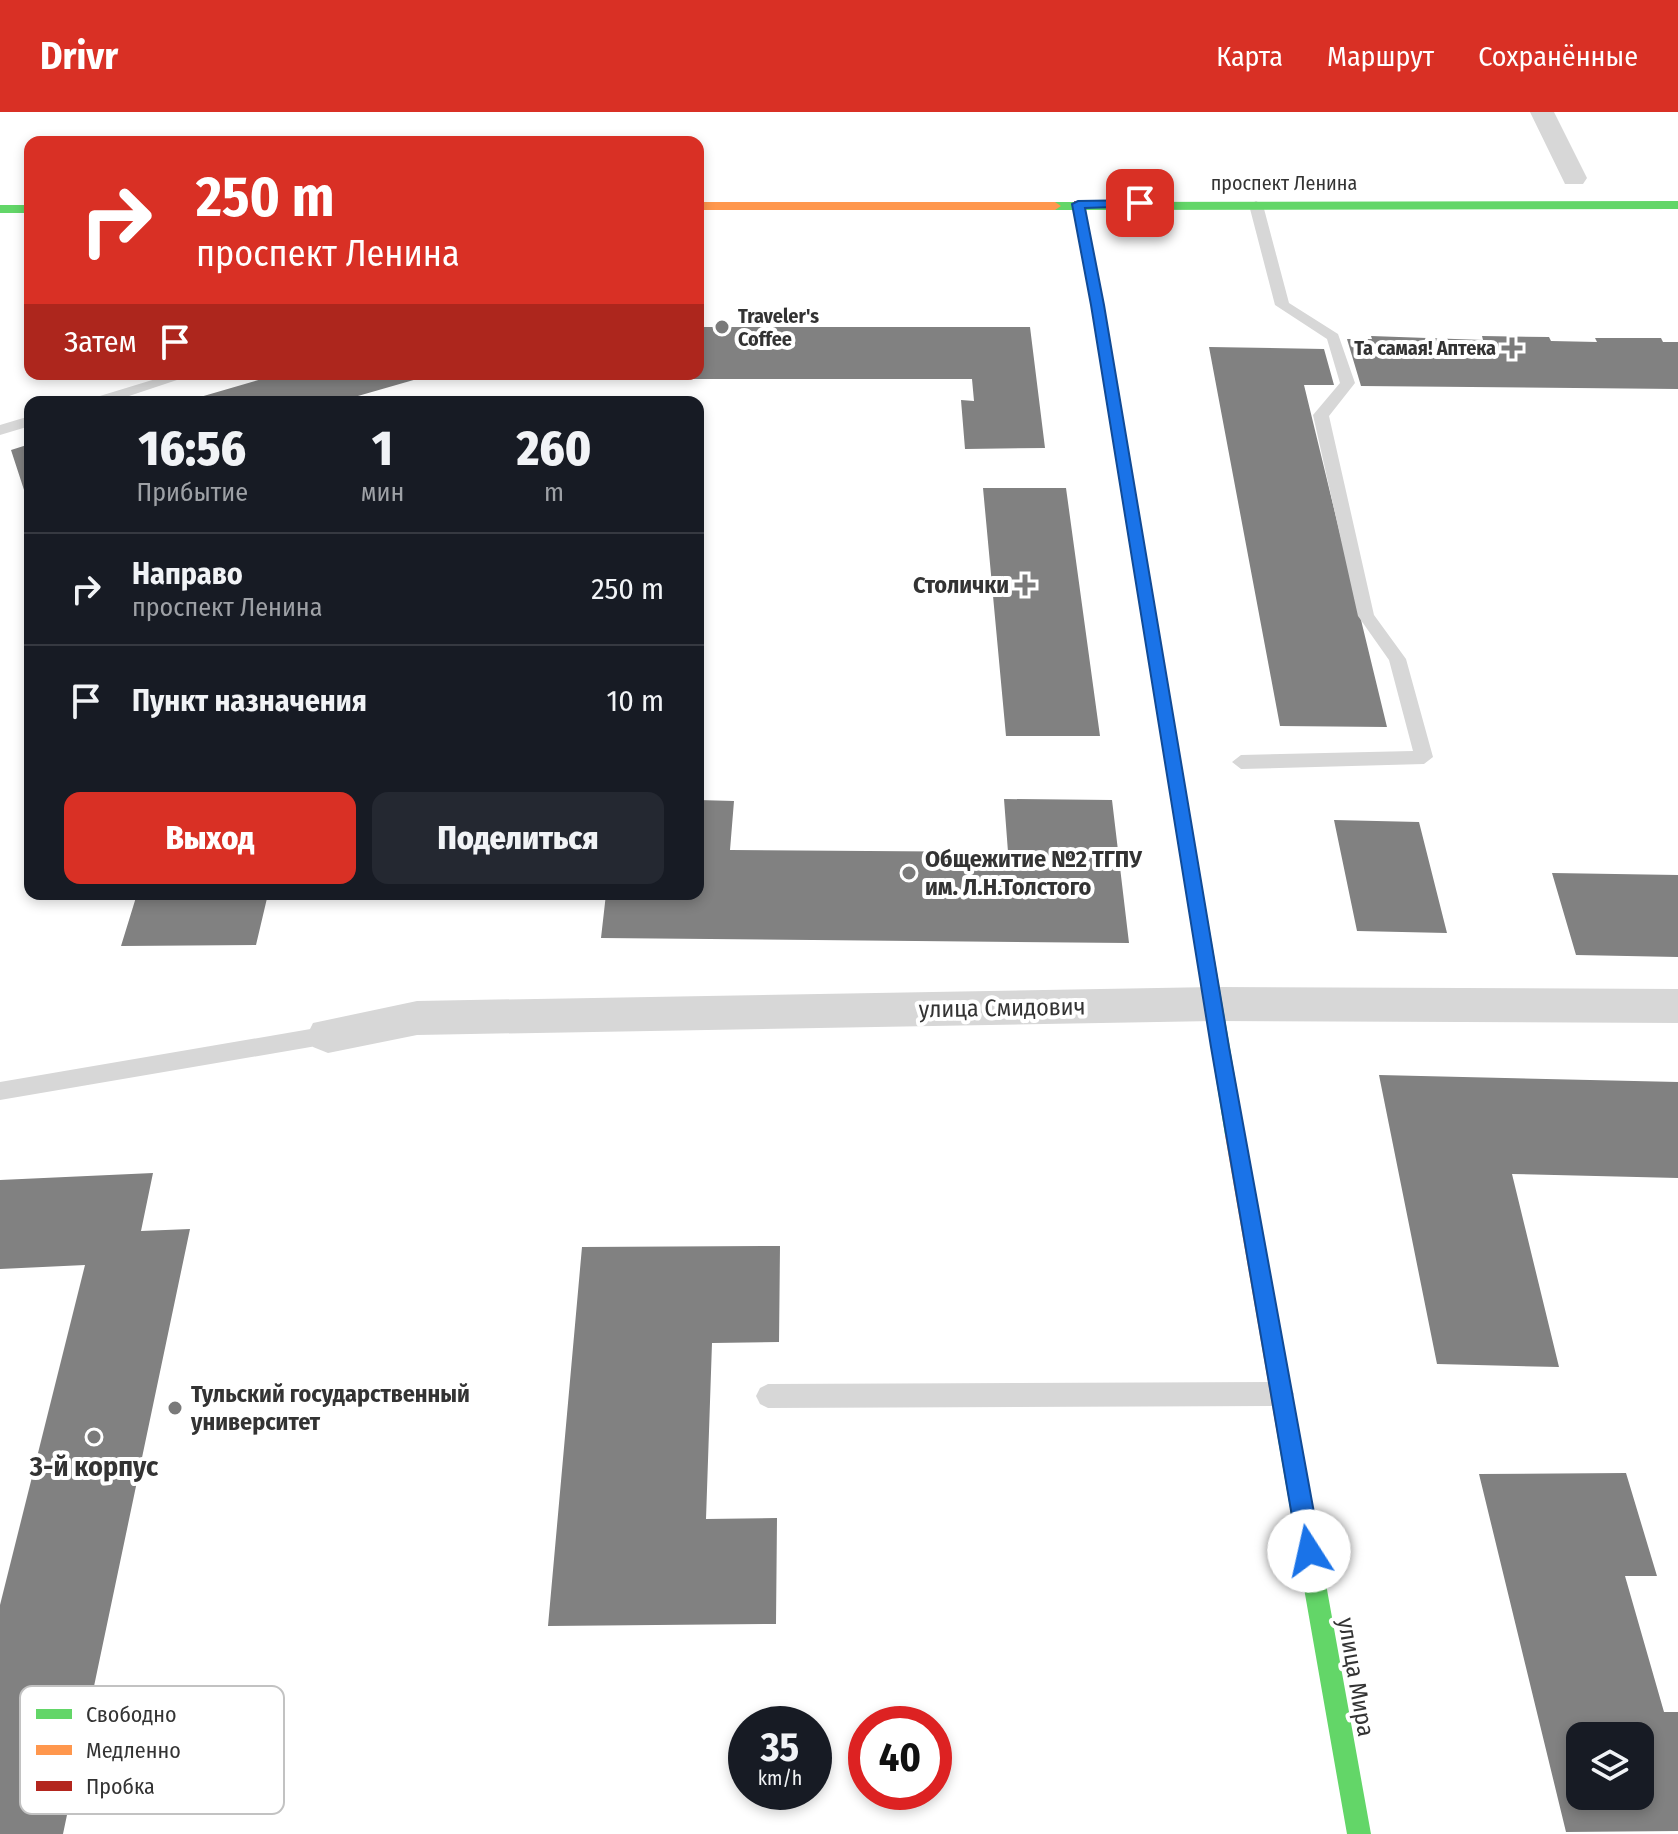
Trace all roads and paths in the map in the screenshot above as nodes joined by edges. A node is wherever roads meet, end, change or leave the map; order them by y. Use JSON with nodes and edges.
{"nodes":[{"id":1,"x":1542,"y":112,"type":"edge"},
{"id":2,"x":1574,"y":178,"type":"dead end"},
{"id":3,"x":1077,"y":198,"type":"junction"},
{"id":4,"x":1256,"y":205,"type":"junction"},
{"id":5,"x":1678,"y":205,"type":"edge"},
{"id":6,"x":704,"y":206,"type":"edge"},
{"id":7,"x":0,"y":209,"type":"edge"},
{"id":8,"x":24,"y":209,"type":"edge"},
{"id":9,"x":168,"y":380,"type":"edge"},
{"id":10,"x":115,"y":396,"type":"edge"},
{"id":11,"x":24,"y":423,"type":"edge"},
{"id":12,"x":0,"y":430,"type":"edge"},
{"id":13,"x":1241,"y":762,"type":"dead end"},
{"id":14,"x":1214,"y":1004,"type":"junction"},
{"id":15,"x":1678,"y":1006,"type":"edge"},
{"id":16,"x":328,"y":1035,"type":"joint"},
{"id":17,"x":0,"y":1091,"type":"edge"},
{"id":18,"x":1282,"y":1394,"type":"junction"},
{"id":19,"x":768,"y":1396,"type":"dead end"},
{"id":20,"x":1359,"y":1834,"type":"edge"}],
"edges":[{"from":1,"to":2,"type":"street"},
{"from":3,"to":4,"type":"street","name":"проспект Ленина"},
{"from":3,"to":6,"type":"street","name":"проспект Ленина"},
{"from":3,"to":14,"type":"street","name":"улица Мира"},
{"from":4,"to":5,"type":"street","name":"проспект Ленина"},
{"from":4,"to":13,"type":"lane"},
{"from":7,"to":8,"type":"street"},
{"from":9,"to":10,"type":"lane"},
{"from":11,"to":12,"type":"lane"},
{"from":14,"to":15,"type":"street","name":"улица Смидович"},
{"from":14,"to":16,"type":"street","name":"улица Смидович"},
{"from":14,"to":18,"type":"street","name":"улица Мира"},
{"from":16,"to":17,"type":"lane"},
{"from":18,"to":19,"type":"lane"},
{"from":18,"to":20,"type":"street","name":"улица Мира"}]}
